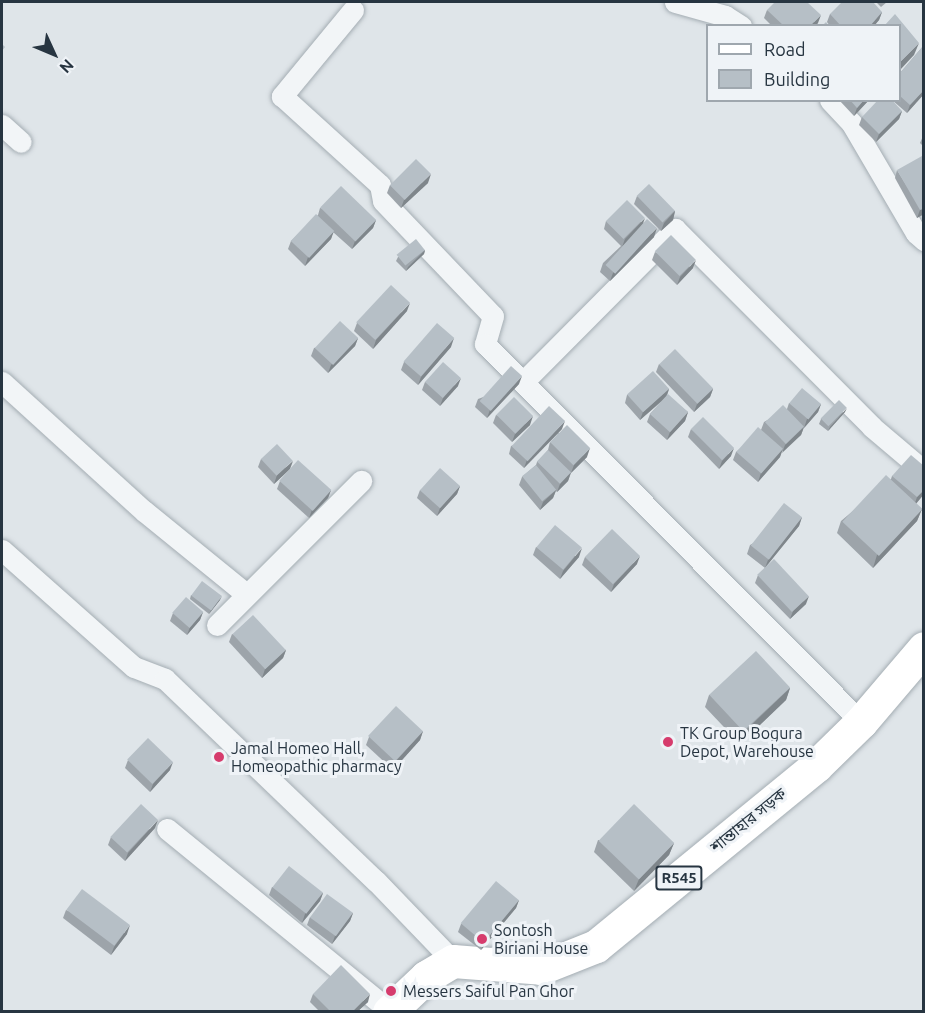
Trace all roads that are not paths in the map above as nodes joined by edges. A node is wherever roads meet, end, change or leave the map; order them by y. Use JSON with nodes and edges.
{"nodes":[{"id":1,"x":675,"y":2,"type":"edge"},
{"id":2,"x":353,"y":10,"type":"dead end"},
{"id":3,"x":738,"y":24,"type":"edge"},
{"id":4,"x":832,"y":102,"type":"edge"},
{"id":5,"x":2,"y":125,"type":"edge"},
{"id":6,"x":21,"y":142,"type":"dead end"},
{"id":7,"x":924,"y":240,"type":"edge"},
{"id":8,"x":2,"y":382,"type":"edge"},
{"id":9,"x":523,"y":382,"type":"junction"},
{"id":10,"x":924,"y":471,"type":"edge"},
{"id":11,"x":361,"y":481,"type":"dead end"},
{"id":12,"x":2,"y":550,"type":"edge"},
{"id":13,"x":246,"y":594,"type":"junction"},
{"id":14,"x":217,"y":625,"type":"dead end"},
{"id":15,"x":924,"y":648,"type":"edge"},
{"id":16,"x":861,"y":723,"type":"junction"},
{"id":17,"x":167,"y":829,"type":"dead end"},
{"id":18,"x":453,"y":961,"type":"junction"},
{"id":19,"x":389,"y":1011,"type":"edge"}],
"edges":[{"from":1,"to":3,"type":"street"},
{"from":2,"to":9,"type":"street"},
{"from":4,"to":7,"type":"street"},
{"from":5,"to":6,"type":"street"},
{"from":8,"to":13,"type":"street"},
{"from":9,"to":10,"type":"street"},
{"from":9,"to":16,"type":"street"},
{"from":11,"to":13,"type":"street"},
{"from":12,"to":18,"type":"street"},
{"from":13,"to":14,"type":"street"},
{"from":15,"to":16,"type":"main road","name":"শান্তাহার সড়ক","number":"R545"},
{"from":16,"to":18,"type":"main road","name":"শান্তাহার সড়ক","number":"R545"},
{"from":17,"to":19,"type":"street"},
{"from":18,"to":19,"type":"main road"}]}
